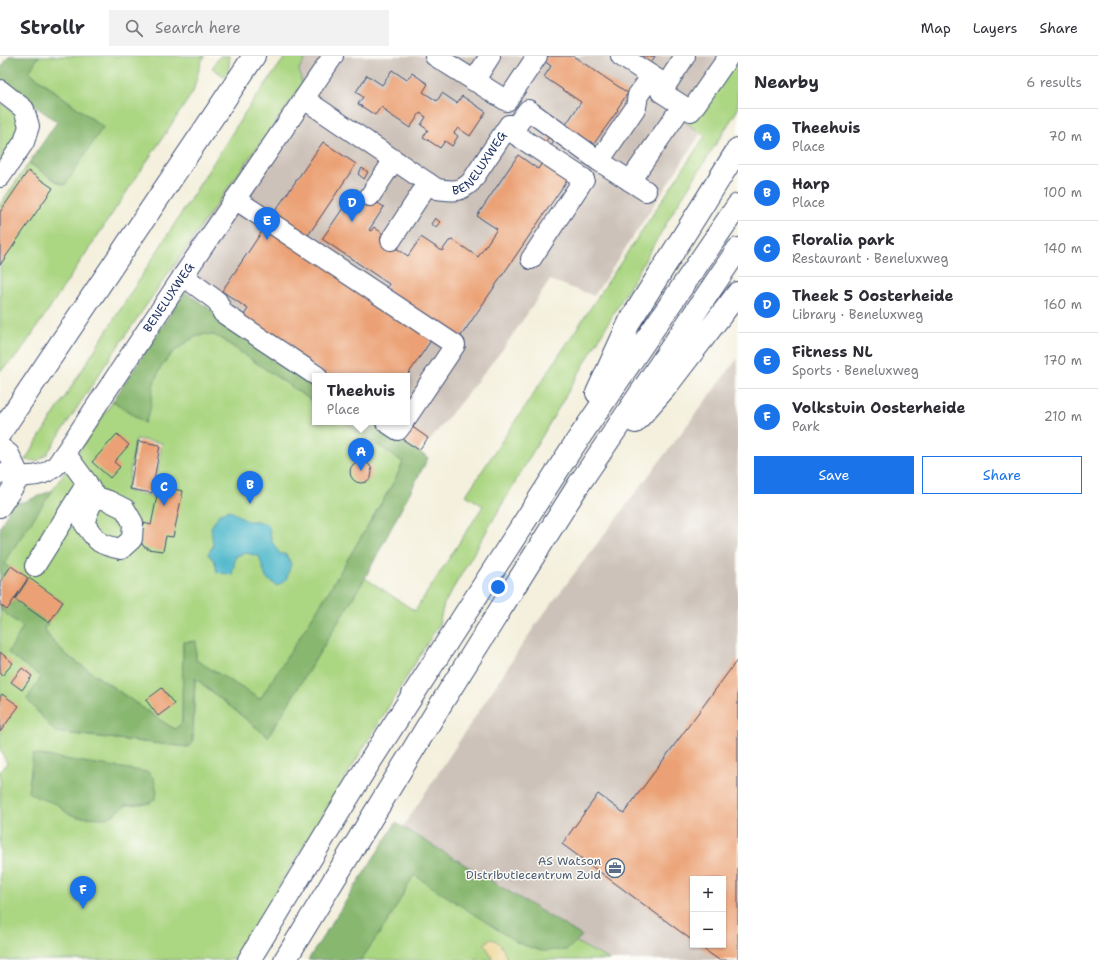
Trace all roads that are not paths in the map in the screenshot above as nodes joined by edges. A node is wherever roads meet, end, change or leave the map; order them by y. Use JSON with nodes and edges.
{"nodes":[{"id":1,"x":254,"y":56,"type":"edge"},
{"id":2,"x":333,"y":56,"type":"edge"},
{"id":3,"x":435,"y":56,"type":"edge"},
{"id":4,"x":490,"y":56,"type":"edge"},
{"id":5,"x":537,"y":56,"type":"edge"},
{"id":6,"x":621,"y":56,"type":"edge"},
{"id":7,"x":685,"y":56,"type":"edge"},
{"id":8,"x":729,"y":56,"type":"edge"},
{"id":9,"x":474,"y":81,"type":"junction"},
{"id":10,"x":659,"y":81,"type":"junction"},
{"id":11,"x":0,"y":90,"type":"edge"},
{"id":12,"x":304,"y":99,"type":"junction"},
{"id":13,"x":676,"y":115,"type":"dead end"},
{"id":14,"x":508,"y":127,"type":"junction"},
{"id":15,"x":738,"y":149,"type":"edge"},
{"id":16,"x":394,"y":160,"type":"junction"},
{"id":17,"x":599,"y":161,"type":"junction"},
{"id":18,"x":0,"y":177,"type":"edge"},
{"id":19,"x":428,"y":183,"type":"junction"},
{"id":20,"x":370,"y":196,"type":"dead end"},
{"id":21,"x":236,"y":199,"type":"junction"},
{"id":22,"x":738,"y":205,"type":"edge"},
{"id":23,"x":391,"y":240,"type":"dead end"},
{"id":24,"x":738,"y":249,"type":"edge"},
{"id":25,"x":531,"y":259,"type":"dead end"},
{"id":26,"x":183,"y":276,"type":"junction"},
{"id":27,"x":738,"y":293,"type":"edge"},
{"id":28,"x":313,"y":373,"type":"edge"},
{"id":29,"x":410,"y":414,"type":"edge"},
{"id":30,"x":390,"y":425,"type":"edge"},
{"id":31,"x":402,"y":425,"type":"edge"},
{"id":32,"x":0,"y":433,"type":"edge"},
{"id":33,"x":0,"y":447,"type":"edge"},
{"id":34,"x":570,"y":451,"type":"junction"},
{"id":35,"x":65,"y":453,"type":"junction"},
{"id":36,"x":0,"y":473,"type":"edge"},
{"id":37,"x":20,"y":477,"type":"junction"},
{"id":38,"x":579,"y":484,"type":"junction"},
{"id":39,"x":0,"y":507,"type":"edge"},
{"id":40,"x":35,"y":566,"type":"dead end"},
{"id":41,"x":249,"y":960,"type":"edge"},
{"id":42,"x":285,"y":960,"type":"edge"}],
"edges":[{"from":1,"to":32,"type":"main road"},
{"from":2,"to":12,"type":"street","name":"BENELUXWEG"},
{"from":3,"to":9,"type":"street"},
{"from":4,"to":9,"type":"street"},
{"from":5,"to":9,"type":"street"},
{"from":6,"to":10,"type":"street"},
{"from":7,"to":10,"type":"street"},
{"from":8,"to":10,"type":"street"},
{"from":10,"to":17,"type":"street"},
{"from":11,"to":18,"type":"street"},
{"from":12,"to":16,"type":"street","name":"BENELUXWEG"},
{"from":12,"to":21,"type":"street","name":"BENELUXWEG"},
{"from":13,"to":17,"type":"street"},
{"from":14,"to":17,"type":"street"},
{"from":14,"to":19,"type":"street","name":"BENELUXWEG"},
{"from":14,"to":25,"type":"street"},
{"from":15,"to":34,"type":"main road"},
{"from":16,"to":19,"type":"street","name":"BENELUXWEG"},
{"from":16,"to":20,"type":"street"},
{"from":19,"to":23,"type":"street"},
{"from":21,"to":26,"type":"street","name":"BENELUXWEG"},
{"from":21,"to":29,"type":"street"},
{"from":22,"to":34,"type":"main road"},
{"from":24,"to":38,"type":"main road"},
{"from":26,"to":28,"type":"street"},
{"from":26,"to":35,"type":"street","name":"BENELUXWEG"},
{"from":27,"to":38,"type":"main road"},
{"from":30,"to":31,"type":"street"},
{"from":33,"to":37,"type":"street"},
{"from":34,"to":41,"type":"main road"},
{"from":35,"to":37,"type":"street","name":"BENELUXWEG"},
{"from":35,"to":40,"type":"street"},
{"from":36,"to":37,"type":"street","name":"BENELUXWEG"},
{"from":37,"to":39,"type":"street"},
{"from":38,"to":42,"type":"main road"}]}
